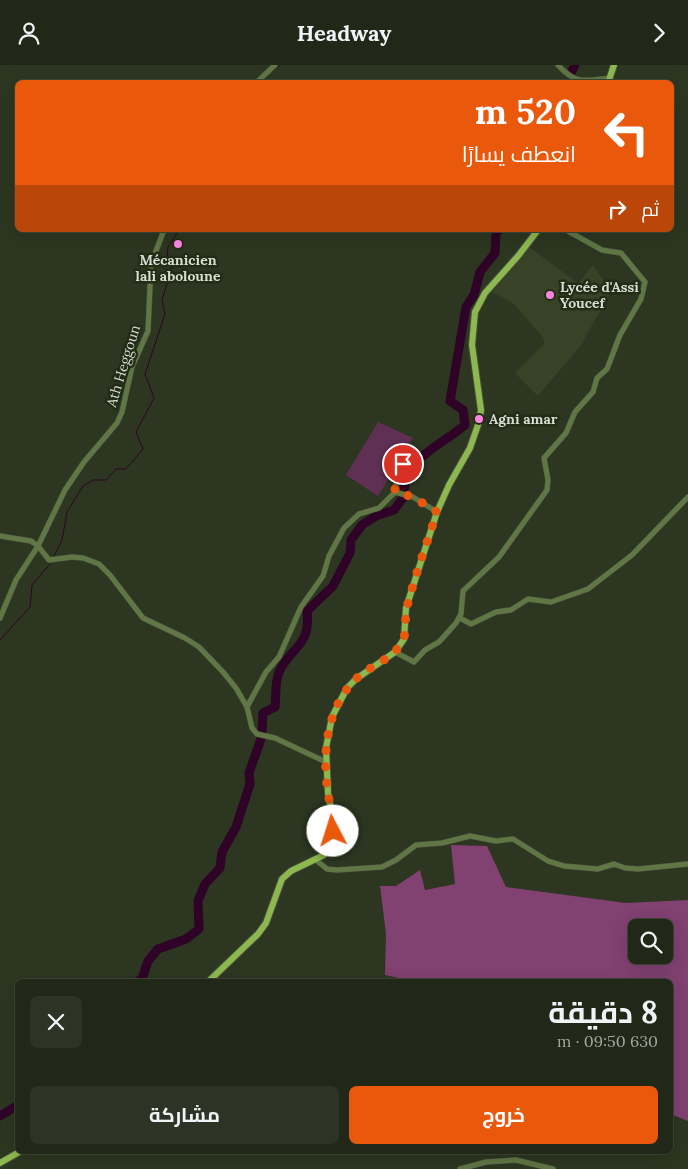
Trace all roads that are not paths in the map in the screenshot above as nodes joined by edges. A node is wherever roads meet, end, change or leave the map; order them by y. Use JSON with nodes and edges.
{"nodes":[{"id":1,"x":275,"y":65,"type":"edge"},
{"id":2,"x":558,"y":65,"type":"edge"},
{"id":3,"x":614,"y":65,"type":"edge"},
{"id":4,"x":259,"y":80,"type":"edge"},
{"id":5,"x":575,"y":80,"type":"edge"},
{"id":6,"x":609,"y":80,"type":"edge"},
{"id":7,"x":163,"y":232,"type":"edge"},
{"id":8,"x":536,"y":232,"type":"edge"},
{"id":9,"x":570,"y":232,"type":"edge"},
{"id":10,"x":403,"y":464,"type":"dead end"},
{"id":11,"x":395,"y":492,"type":"junction"},
{"id":12,"x":688,"y":497,"type":"edge"},
{"id":13,"x":437,"y":512,"type":"junction"},
{"id":14,"x":0,"y":536,"type":"edge"},
{"id":15,"x":38,"y":546,"type":"junction"},
{"id":16,"x":0,"y":618,"type":"edge"},
{"id":17,"x":460,"y":618,"type":"junction"},
{"id":18,"x":395,"y":652,"type":"junction"},
{"id":19,"x":247,"y":707,"type":"junction"},
{"id":20,"x":326,"y":761,"type":"junction"},
{"id":21,"x":316,"y":860,"type":"junction"},
{"id":22,"x":688,"y":863,"type":"edge"},
{"id":23,"x":211,"y":979,"type":"edge"},
{"id":24,"x":16,"y":1154,"type":"edge"},
{"id":25,"x":0,"y":1163,"type":"edge"},
{"id":26,"x":460,"y":1169,"type":"edge"},
{"id":27,"x":553,"y":1169,"type":"edge"}],
"edges":[{"from":1,"to":4,"type":"street"},
{"from":2,"to":5,"type":"street"},
{"from":3,"to":6,"type":"main road"},
{"from":7,"to":15,"type":"street","name":"Ath Heggoun"},
{"from":8,"to":13,"type":"main road"},
{"from":9,"to":17,"type":"street"},
{"from":10,"to":11,"type":"street"},
{"from":11,"to":13,"type":"street"},
{"from":11,"to":19,"type":"street"},
{"from":12,"to":17,"type":"street"},
{"from":13,"to":18,"type":"main road"},
{"from":14,"to":15,"type":"street"},
{"from":15,"to":16,"type":"street","name":"Ath Heggoun"},
{"from":15,"to":19,"type":"street"},
{"from":17,"to":18,"type":"street"},
{"from":18,"to":20,"type":"main road"},
{"from":19,"to":20,"type":"street"},
{"from":20,"to":21,"type":"main road"},
{"from":21,"to":22,"type":"street"},
{"from":21,"to":23,"type":"main road"},
{"from":24,"to":25,"type":"main road"},
{"from":26,"to":27,"type":"street"}]}
